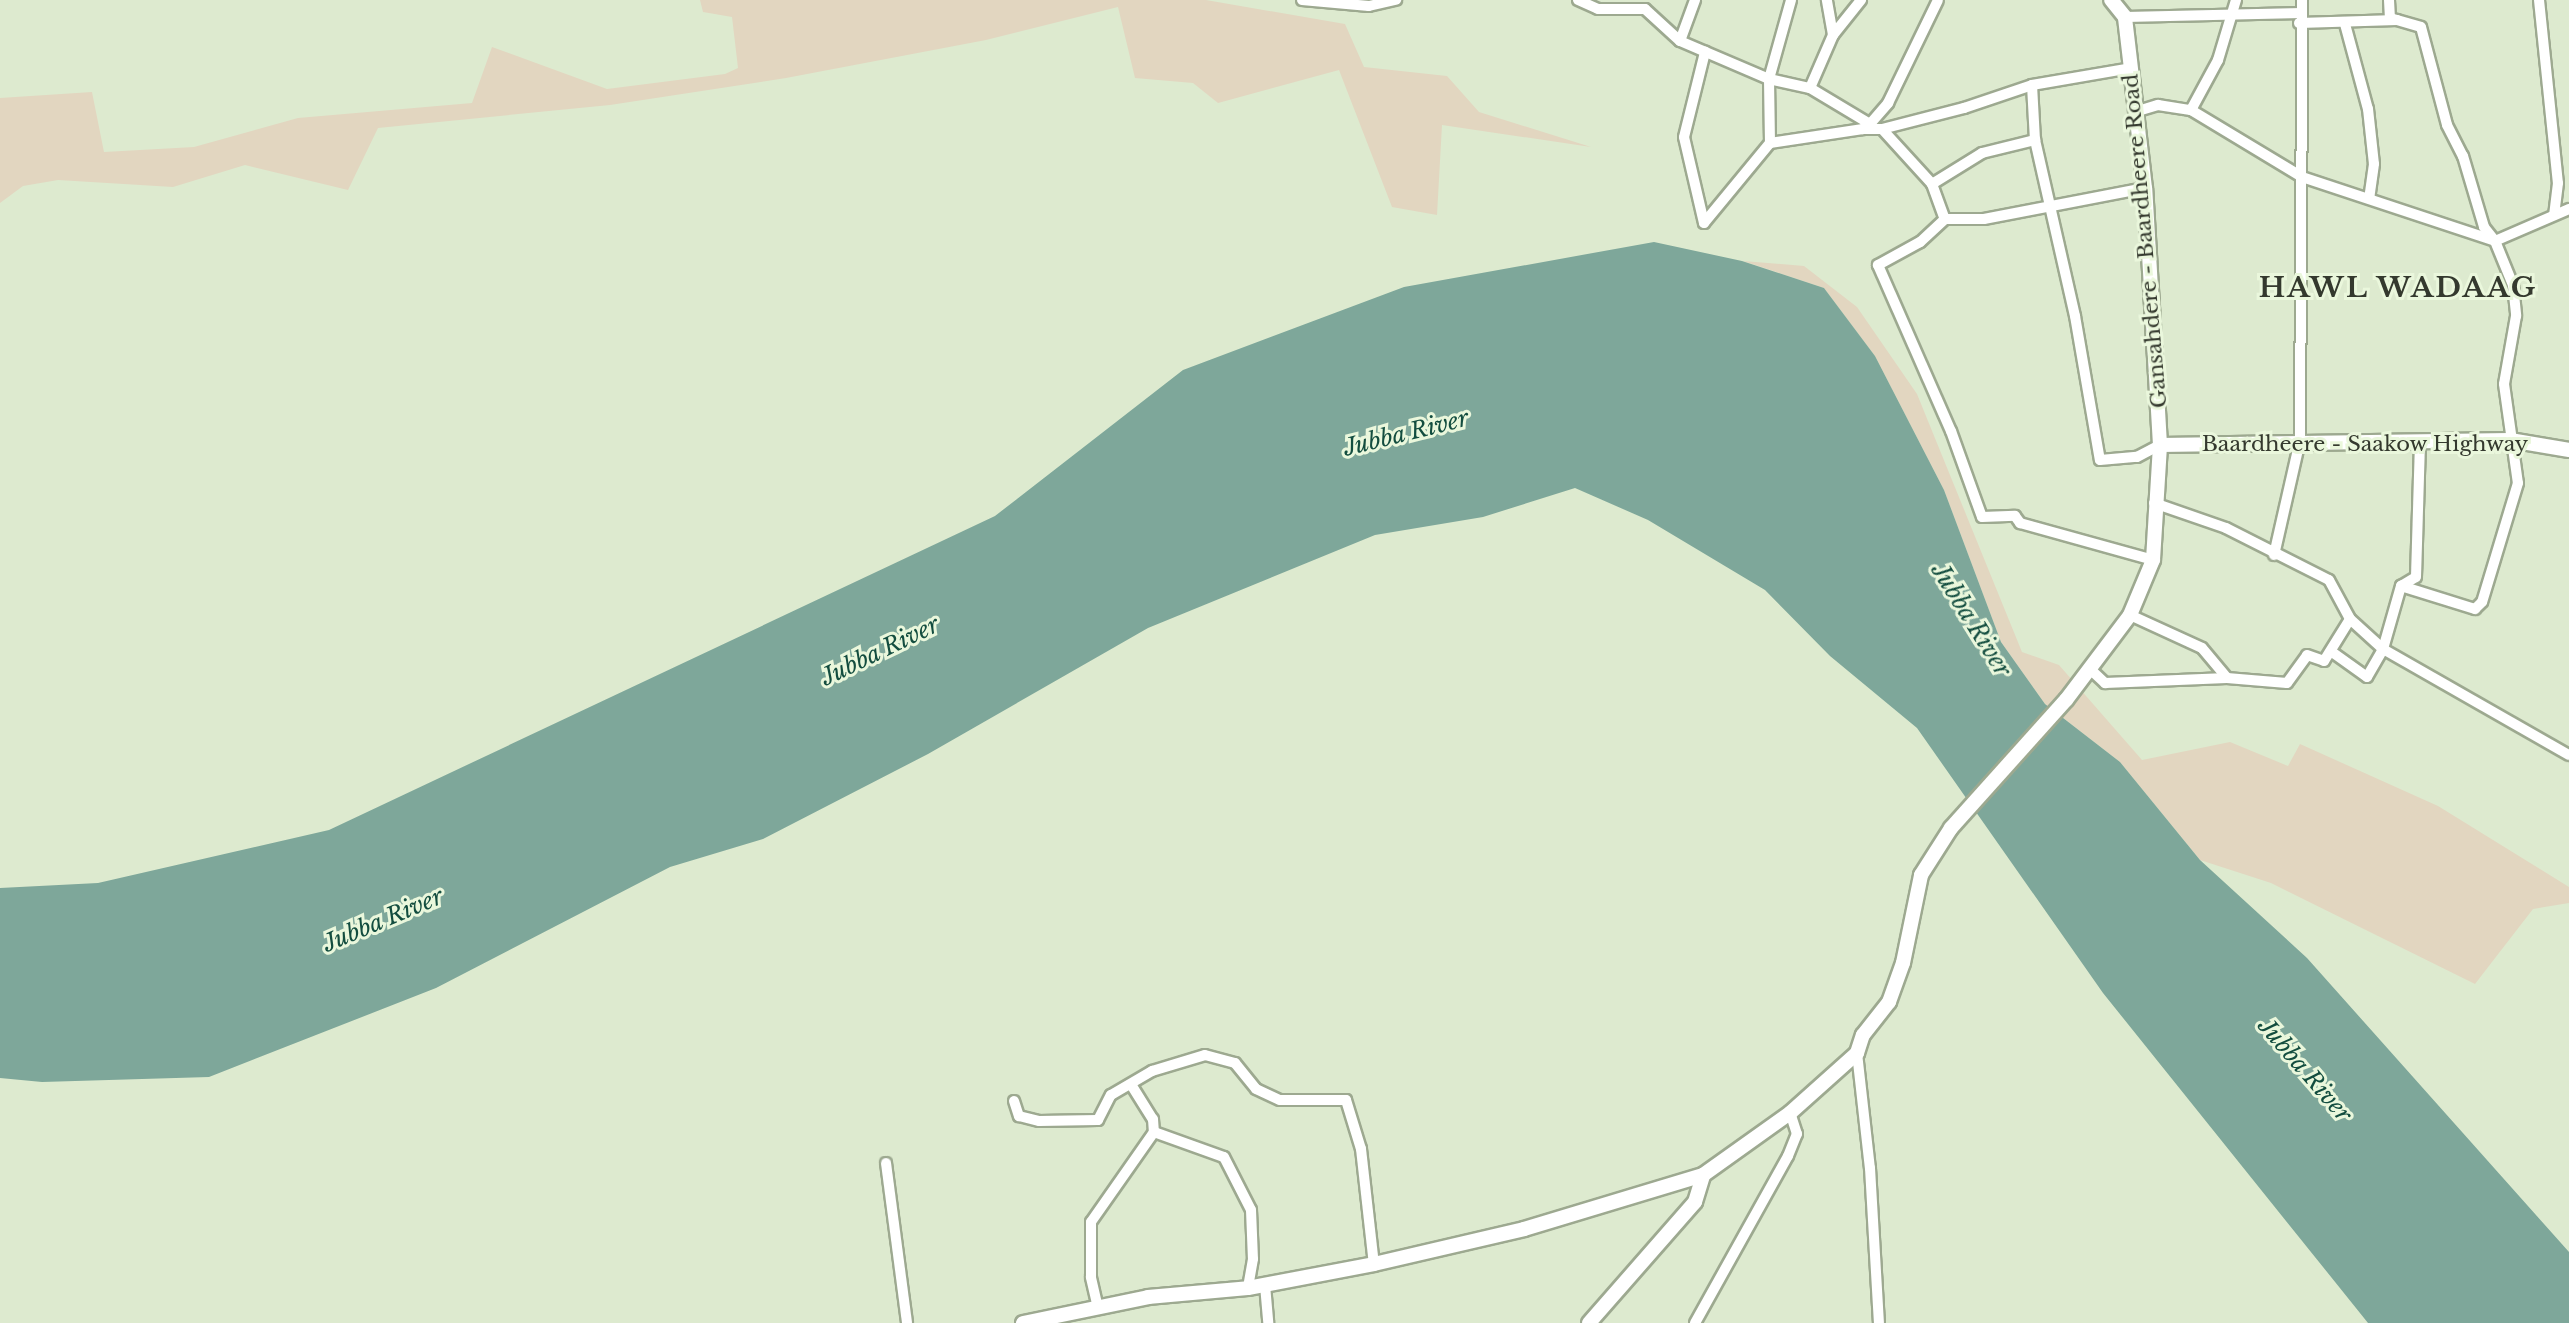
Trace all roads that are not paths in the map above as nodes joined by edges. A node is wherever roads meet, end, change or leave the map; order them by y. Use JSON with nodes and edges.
{"nodes":[{"id":1,"x":1301,"y":0,"type":"edge"},
{"id":2,"x":1396,"y":0,"type":"edge"},
{"id":3,"x":1578,"y":0,"type":"edge"},
{"id":4,"x":1637,"y":0,"type":"edge"},
{"id":5,"x":1791,"y":0,"type":"edge"},
{"id":6,"x":1827,"y":0,"type":"edge"},
{"id":7,"x":1861,"y":0,"type":"edge"},
{"id":8,"x":1938,"y":0,"type":"edge"},
{"id":9,"x":2111,"y":0,"type":"edge"},
{"id":10,"x":2302,"y":0,"type":"edge"},
{"id":11,"x":2389,"y":0,"type":"edge"},
{"id":12,"x":2539,"y":0,"type":"edge"},
{"id":13,"x":1692,"y":2,"type":"edge"},
{"id":14,"x":2236,"y":6,"type":"edge"},
{"id":15,"x":1645,"y":9,"type":"junction"},
{"id":16,"x":2125,"y":17,"type":"junction"},
{"id":17,"x":2300,"y":18,"type":"junction"},
{"id":18,"x":2404,"y":19,"type":"junction"},
{"id":19,"x":2345,"y":24,"type":"junction"},
{"id":20,"x":1833,"y":35,"type":"junction"},
{"id":21,"x":1680,"y":41,"type":"junction"},
{"id":22,"x":1705,"y":52,"type":"junction"},
{"id":23,"x":2131,"y":68,"type":"junction"},
{"id":24,"x":1769,"y":79,"type":"junction"},
{"id":25,"x":2032,"y":85,"type":"junction"},
{"id":26,"x":1810,"y":88,"type":"junction"},
{"id":27,"x":2191,"y":110,"type":"junction"},
{"id":28,"x":2138,"y":111,"type":"junction"},
{"id":29,"x":1866,"y":126,"type":"junction"},
{"id":30,"x":1882,"y":129,"type":"junction"},
{"id":31,"x":2035,"y":141,"type":"junction"},
{"id":32,"x":1770,"y":143,"type":"junction"},
{"id":33,"x":2302,"y":177,"type":"junction"},
{"id":34,"x":1932,"y":184,"type":"junction"},
{"id":35,"x":2144,"y":188,"type":"junction"},
{"id":36,"x":2369,"y":199,"type":"junction"},
{"id":37,"x":2052,"y":203,"type":"junction"},
{"id":38,"x":2569,"y":209,"type":"edge"},
{"id":39,"x":2554,"y":215,"type":"junction"},
{"id":40,"x":1945,"y":219,"type":"junction"},
{"id":41,"x":2495,"y":241,"type":"junction"},
{"id":42,"x":2510,"y":440,"type":"junction"},
{"id":43,"x":2300,"y":441,"type":"junction"},
{"id":44,"x":2420,"y":441,"type":"junction"},
{"id":45,"x":2160,"y":445,"type":"junction"},
{"id":46,"x":2569,"y":450,"type":"edge"},
{"id":47,"x":2154,"y":503,"type":"junction"},
{"id":48,"x":2274,"y":555,"type":"junction"},
{"id":49,"x":2153,"y":560,"type":"junction"},
{"id":50,"x":2401,"y":586,"type":"junction"},
{"id":51,"x":2130,"y":615,"type":"junction"},
{"id":52,"x":2350,"y":619,"type":"junction"},
{"id":53,"x":2383,"y":649,"type":"junction"},
{"id":54,"x":2332,"y":652,"type":"junction"},
{"id":55,"x":2090,"y":669,"type":"junction"},
{"id":56,"x":2227,"y":678,"type":"junction"},
{"id":57,"x":2569,"y":755,"type":"edge"},
{"id":58,"x":1857,"y":1053,"type":"junction"},
{"id":59,"x":1132,"y":1086,"type":"junction"},
{"id":60,"x":1014,"y":1101,"type":"dead end"},
{"id":61,"x":1790,"y":1113,"type":"junction"},
{"id":62,"x":1154,"y":1132,"type":"junction"},
{"id":63,"x":886,"y":1163,"type":"dead end"},
{"id":64,"x":1703,"y":1175,"type":"junction"},
{"id":65,"x":1374,"y":1264,"type":"junction"},
{"id":66,"x":1265,"y":1285,"type":"junction"},
{"id":67,"x":1248,"y":1289,"type":"junction"},
{"id":68,"x":1098,"y":1308,"type":"junction"},
{"id":69,"x":907,"y":1323,"type":"edge"},
{"id":70,"x":1023,"y":1323,"type":"edge"},
{"id":71,"x":1268,"y":1323,"type":"edge"},
{"id":72,"x":1588,"y":1323,"type":"edge"},
{"id":73,"x":1695,"y":1323,"type":"edge"},
{"id":74,"x":1879,"y":1323,"type":"edge"}],
"edges":[{"from":1,"to":2,"type":"street"},
{"from":3,"to":15,"type":"street"},
{"from":4,"to":15,"type":"street"},
{"from":5,"to":24,"type":"street"},
{"from":6,"to":20,"type":"street"},
{"from":7,"to":20,"type":"street"},
{"from":8,"to":29,"type":"street"},
{"from":9,"to":16,"type":"main road"},
{"from":10,"to":17,"type":"street"},
{"from":11,"to":18,"type":"street"},
{"from":12,"to":39,"type":"street"},
{"from":13,"to":21,"type":"street"},
{"from":14,"to":16,"type":"street"},
{"from":14,"to":17,"type":"street"},
{"from":14,"to":27,"type":"street"},
{"from":15,"to":21,"type":"street"},
{"from":16,"to":23,"type":"main road","name":"Gansahdere - Baardheere Road"},
{"from":17,"to":19,"type":"street"},
{"from":17,"to":33,"type":"street"},
{"from":18,"to":19,"type":"street"},
{"from":18,"to":41,"type":"street"},
{"from":19,"to":36,"type":"street"},
{"from":20,"to":26,"type":"street"},
{"from":21,"to":22,"type":"street"},
{"from":22,"to":24,"type":"street"},
{"from":22,"to":32,"type":"street"},
{"from":23,"to":25,"type":"street"},
{"from":23,"to":28,"type":"main road","name":"Gansahdere - Baardheere Road"},
{"from":24,"to":26,"type":"street"},
{"from":24,"to":32,"type":"street"},
{"from":25,"to":30,"type":"street"},
{"from":25,"to":31,"type":"street"},
{"from":26,"to":29,"type":"street"},
{"from":27,"to":28,"type":"street"},
{"from":27,"to":33,"type":"street"},
{"from":28,"to":35,"type":"main road","name":"Gansahdere - Baardheere Road"},
{"from":29,"to":30,"type":"street"},
{"from":29,"to":32,"type":"street"},
{"from":30,"to":34,"type":"street"},
{"from":31,"to":34,"type":"street"},
{"from":31,"to":37,"type":"street"},
{"from":33,"to":36,"type":"street"},
{"from":33,"to":43,"type":"street"},
{"from":34,"to":40,"type":"street"},
{"from":35,"to":37,"type":"street"},
{"from":35,"to":45,"type":"main road","name":"Gansahdere - Baardheere Road"},
{"from":36,"to":41,"type":"street"},
{"from":37,"to":40,"type":"street"},
{"from":37,"to":45,"type":"street"},
{"from":38,"to":39,"type":"street"},
{"from":39,"to":41,"type":"street"},
{"from":40,"to":49,"type":"street"},
{"from":41,"to":42,"type":"street"},
{"from":42,"to":44,"type":"main road","name":"Baardheere - Saakow Highway"},
{"from":42,"to":46,"type":"main road","name":"Baardheere - Saakow Highway"},
{"from":42,"to":50,"type":"street"},
{"from":43,"to":44,"type":"main road","name":"Baardheere - Saakow Highway"},
{"from":43,"to":45,"type":"main road","name":"Baardheere - Saakow Highway"},
{"from":43,"to":48,"type":"street"},
{"from":44,"to":50,"type":"street"},
{"from":45,"to":47,"type":"main road","name":"Gansahdere - Baardheere Road"},
{"from":47,"to":48,"type":"street"},
{"from":47,"to":49,"type":"main road","name":"Gansahdere - Baardheere Road"},
{"from":48,"to":52,"type":"street"},
{"from":49,"to":51,"type":"main road"},
{"from":50,"to":53,"type":"street"},
{"from":51,"to":55,"type":"main road"},
{"from":51,"to":56,"type":"street"},
{"from":52,"to":53,"type":"street"},
{"from":52,"to":54,"type":"street"},
{"from":53,"to":54,"type":"street"},
{"from":53,"to":57,"type":"street"},
{"from":54,"to":56,"type":"street"},
{"from":55,"to":56,"type":"street"},
{"from":55,"to":58,"type":"main road"},
{"from":58,"to":61,"type":"main road"},
{"from":58,"to":74,"type":"street"},
{"from":59,"to":60,"type":"street"},
{"from":59,"to":62,"type":"street"},
{"from":59,"to":65,"type":"street"},
{"from":61,"to":64,"type":"main road"},
{"from":61,"to":73,"type":"street"},
{"from":62,"to":67,"type":"street"},
{"from":62,"to":68,"type":"street"},
{"from":63,"to":69,"type":"street"},
{"from":64,"to":65,"type":"main road"},
{"from":64,"to":72,"type":"main road"},
{"from":65,"to":66,"type":"main road"},
{"from":66,"to":67,"type":"main road"},
{"from":66,"to":71,"type":"street"},
{"from":67,"to":68,"type":"main road"},
{"from":68,"to":70,"type":"main road"}]}
